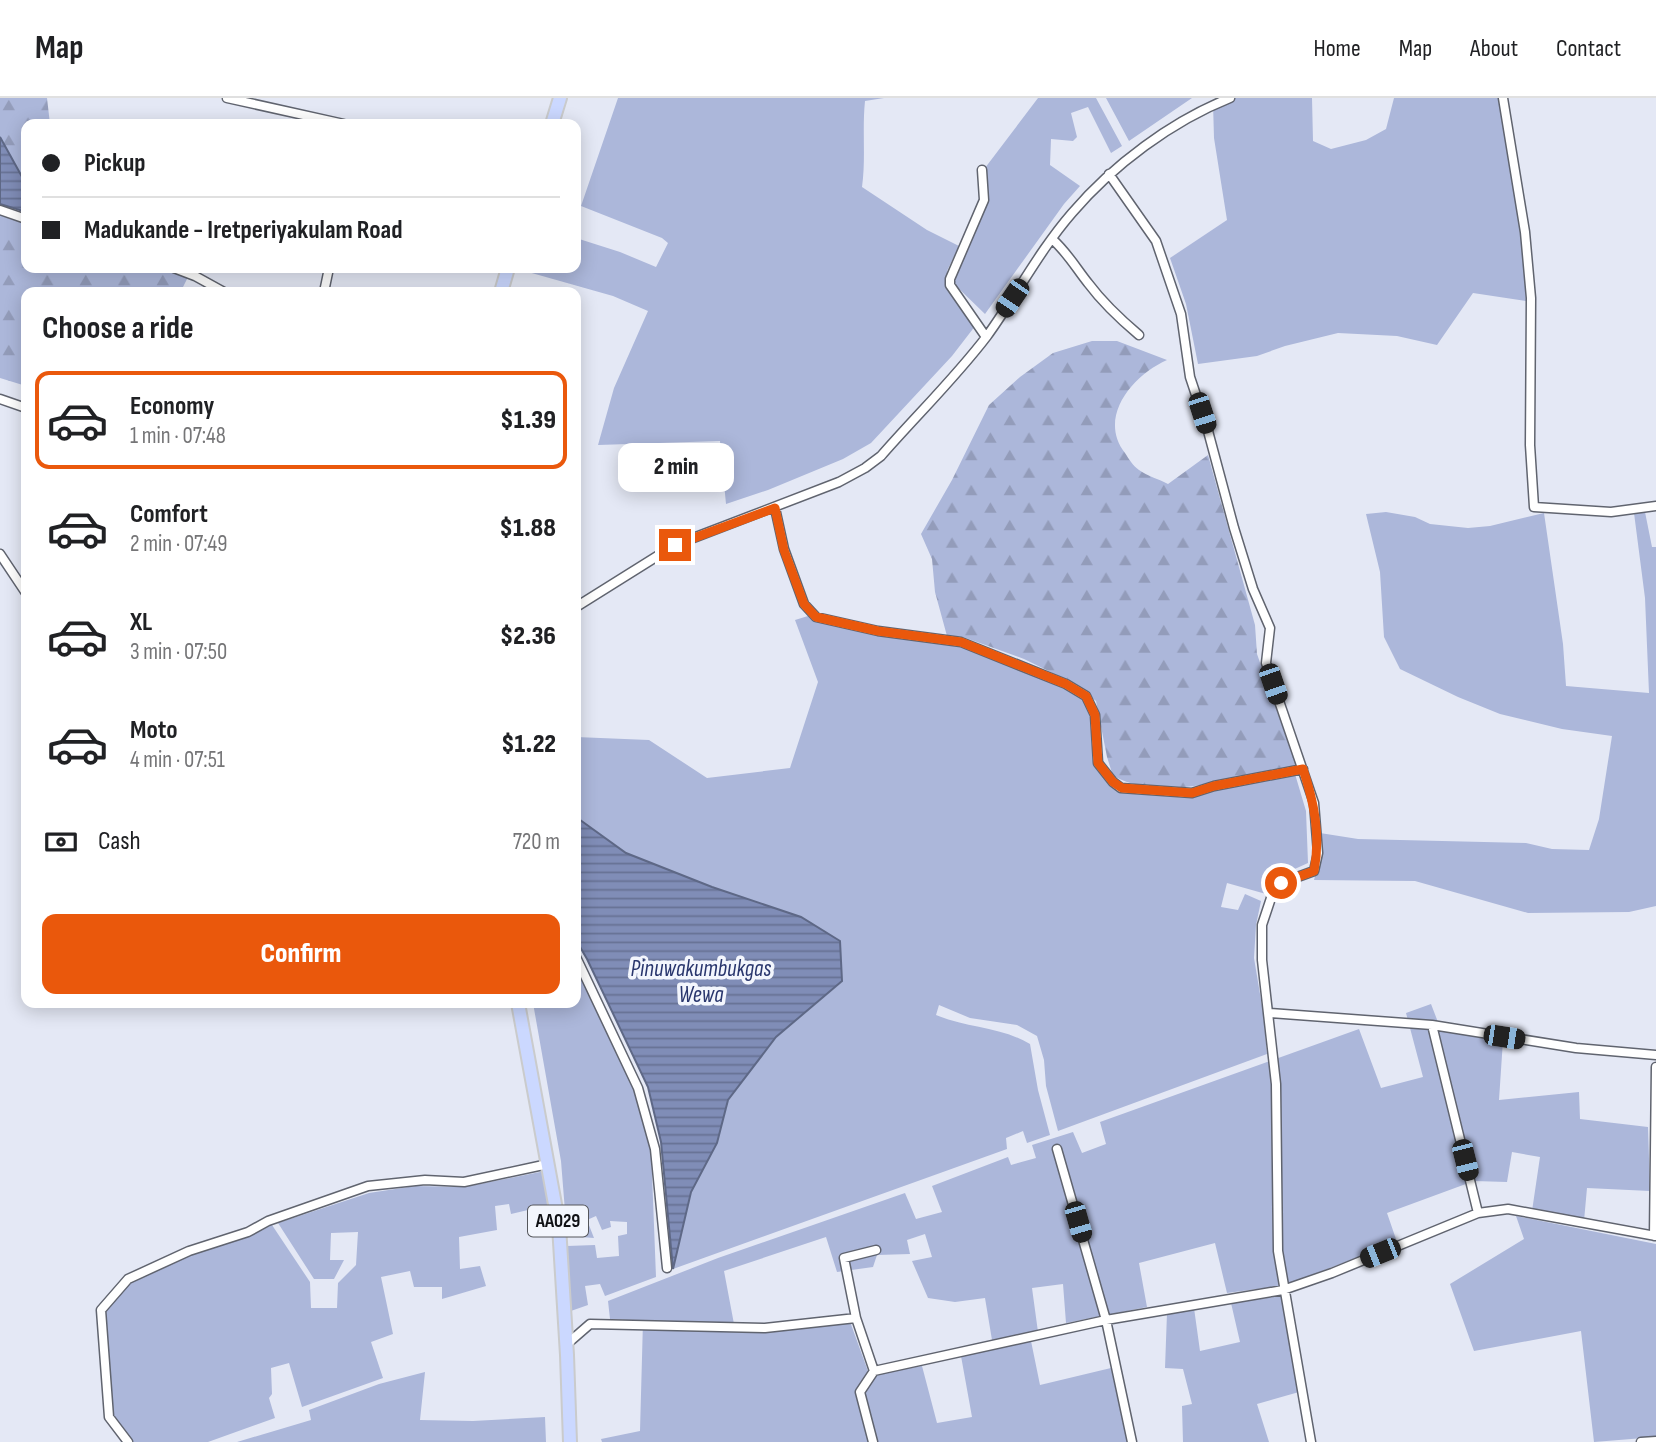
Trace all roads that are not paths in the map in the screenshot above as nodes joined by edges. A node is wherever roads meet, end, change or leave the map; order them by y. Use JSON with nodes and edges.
{"nodes":[{"id":1,"x":227,"y":98,"type":"edge"},
{"id":2,"x":561,"y":98,"type":"edge"},
{"id":3,"x":1230,"y":98,"type":"edge"},
{"id":4,"x":1503,"y":98,"type":"edge"},
{"id":5,"x":322,"y":119,"type":"edge"},
{"id":6,"x":554,"y":119,"type":"edge"},
{"id":7,"x":982,"y":170,"type":"dead end"},
{"id":8,"x":1109,"y":174,"type":"junction"},
{"id":9,"x":0,"y":211,"type":"edge"},
{"id":10,"x":21,"y":217,"type":"edge"},
{"id":11,"x":1052,"y":239,"type":"junction"},
{"id":12,"x":187,"y":273,"type":"edge"},
{"id":13,"x":215,"y":287,"type":"edge"},
{"id":14,"x":1139,"y":335,"type":"dead end"},
{"id":15,"x":986,"y":337,"type":"junction"},
{"id":16,"x":0,"y":399,"type":"edge"},
{"id":17,"x":21,"y":406,"type":"edge"},
{"id":18,"x":1656,"y":506,"type":"edge"},
{"id":19,"x":775,"y":508,"type":"junction"},
{"id":20,"x":0,"y":554,"type":"edge"},
{"id":21,"x":21,"y":586,"type":"edge"},
{"id":22,"x":581,"y":604,"type":"edge"},
{"id":23,"x":1303,"y":769,"type":"junction"},
{"id":24,"x":581,"y":968,"type":"edge"},
{"id":25,"x":519,"y":1008,"type":"edge"},
{"id":26,"x":1270,"y":1013,"type":"junction"},
{"id":27,"x":1432,"y":1025,"type":"junction"},
{"id":28,"x":1656,"y":1055,"type":"edge"},
{"id":29,"x":1656,"y":1067,"type":"edge"},
{"id":30,"x":1057,"y":1149,"type":"dead end"},
{"id":31,"x":548,"y":1164,"type":"junction"},
{"id":32,"x":1478,"y":1213,"type":"junction"},
{"id":33,"x":1655,"y":1236,"type":"edge"},
{"id":34,"x":876,"y":1250,"type":"dead end"},
{"id":35,"x":667,"y":1268,"type":"dead end"},
{"id":36,"x":1283,"y":1290,"type":"junction"},
{"id":37,"x":856,"y":1318,"type":"junction"},
{"id":38,"x":1106,"y":1320,"type":"junction"},
{"id":39,"x":567,"y":1344,"type":"junction"},
{"id":40,"x":874,"y":1371,"type":"junction"},
{"id":41,"x":1656,"y":1441,"type":"edge"},
{"id":42,"x":128,"y":1442,"type":"edge"},
{"id":43,"x":570,"y":1442,"type":"edge"},
{"id":44,"x":873,"y":1442,"type":"edge"},
{"id":45,"x":1132,"y":1442,"type":"edge"},
{"id":46,"x":1311,"y":1442,"type":"edge"},
{"id":47,"x":1641,"y":1442,"type":"edge"}],
"edges":[{"from":1,"to":5,"type":"street"},
{"from":2,"to":6,"type":"highway"},
{"from":3,"to":8,"type":"street"},
{"from":4,"to":18,"type":"street"},
{"from":7,"to":15,"type":"street"},
{"from":8,"to":11,"type":"street"},
{"from":8,"to":23,"type":"street"},
{"from":9,"to":10,"type":"street"},
{"from":11,"to":14,"type":"street"},
{"from":11,"to":15,"type":"street"},
{"from":12,"to":13,"type":"street"},
{"from":15,"to":19,"type":"street"},
{"from":16,"to":17,"type":"street"},
{"from":19,"to":22,"type":"street"},
{"from":19,"to":23,"type":"street"},
{"from":20,"to":21,"type":"street"},
{"from":23,"to":26,"type":"street"},
{"from":24,"to":35,"type":"street"},
{"from":25,"to":31,"type":"highway","number":"AA029"},
{"from":26,"to":27,"type":"street"},
{"from":26,"to":36,"type":"street"},
{"from":27,"to":28,"type":"street"},
{"from":27,"to":32,"type":"street"},
{"from":29,"to":33,"type":"street"},
{"from":30,"to":38,"type":"street"},
{"from":31,"to":39,"type":"highway","number":"AA029"},
{"from":31,"to":42,"type":"street"},
{"from":32,"to":33,"type":"street"},
{"from":32,"to":36,"type":"street"},
{"from":34,"to":37,"type":"street"},
{"from":36,"to":38,"type":"street"},
{"from":36,"to":46,"type":"street"},
{"from":37,"to":39,"type":"street"},
{"from":37,"to":40,"type":"street"},
{"from":38,"to":40,"type":"street"},
{"from":38,"to":45,"type":"street"},
{"from":39,"to":43,"type":"highway","number":"AA029"},
{"from":40,"to":44,"type":"street"},
{"from":41,"to":47,"type":"street"}]}
